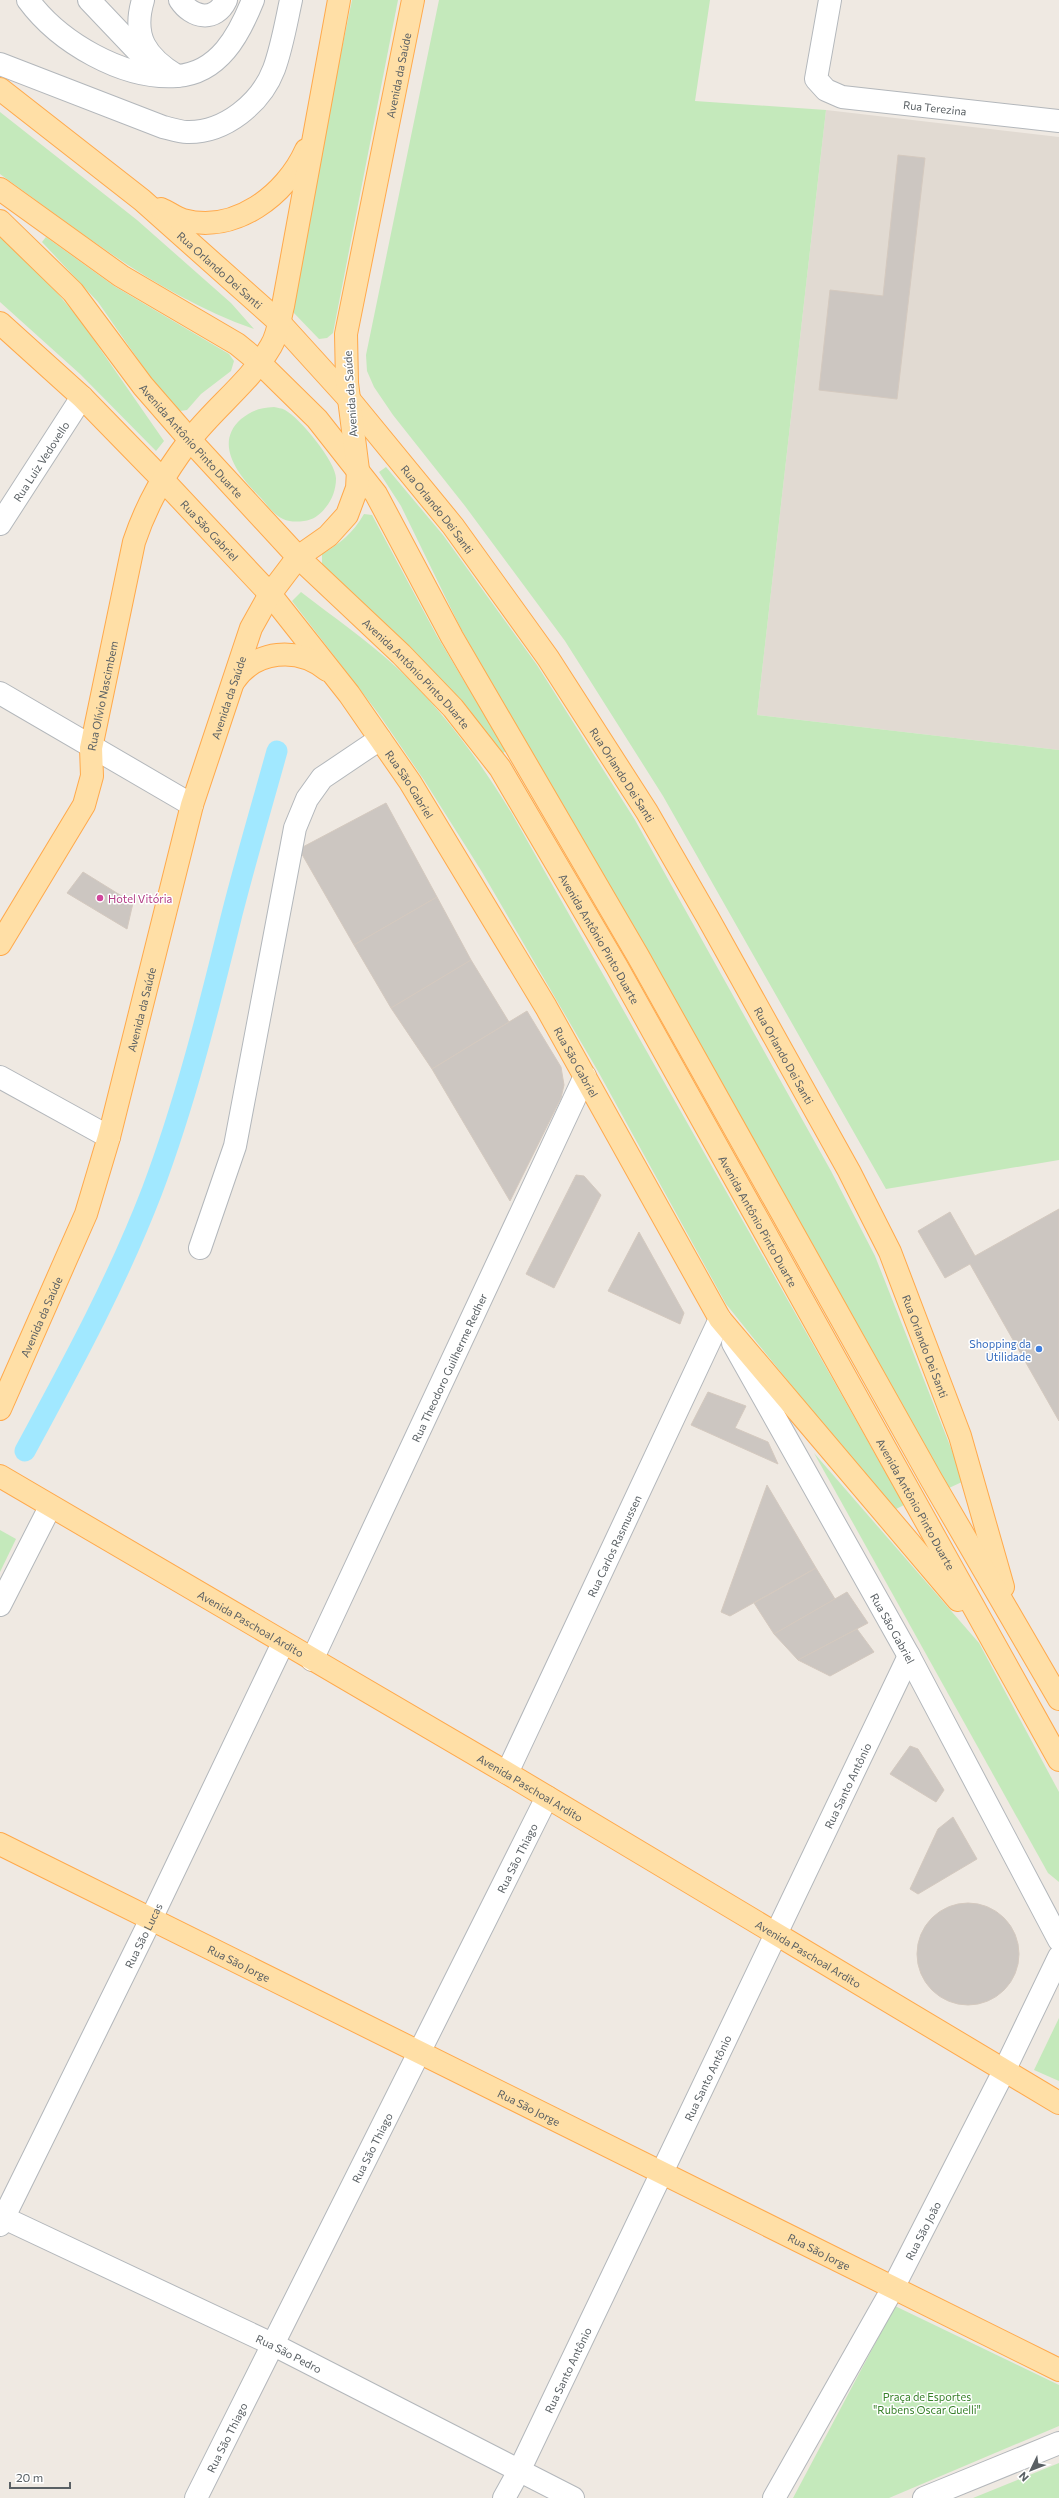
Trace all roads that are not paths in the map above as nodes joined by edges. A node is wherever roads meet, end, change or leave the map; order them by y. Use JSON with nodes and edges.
{"nodes":[{"id":1,"x":28,"y":0,"type":"edge"},
{"id":2,"x":89,"y":0,"type":"edge"},
{"id":3,"x":143,"y":0,"type":"edge"},
{"id":4,"x":180,"y":0,"type":"edge"},
{"id":5,"x":226,"y":0,"type":"edge"},
{"id":6,"x":253,"y":0,"type":"edge"},
{"id":7,"x":291,"y":0,"type":"edge"},
{"id":8,"x":339,"y":0,"type":"edge"},
{"id":9,"x":412,"y":0,"type":"edge"},
{"id":10,"x":830,"y":0,"type":"edge"},
{"id":11,"x":0,"y":64,"type":"edge"},
{"id":12,"x":177,"y":76,"type":"junction"},
{"id":13,"x":0,"y":89,"type":"edge"},
{"id":14,"x":1059,"y":121,"type":"edge"},
{"id":15,"x":314,"y":133,"type":"junction"},
{"id":16,"x":0,"y":189,"type":"edge"},
{"id":17,"x":142,"y":200,"type":"junction"},
{"id":18,"x":0,"y":221,"type":"edge"},
{"id":19,"x":279,"y":322,"type":"junction"},
{"id":20,"x":0,"y":323,"type":"edge"},
{"id":21,"x":259,"y":362,"type":"junction"},
{"id":22,"x":82,"y":397,"type":"junction"},
{"id":23,"x":348,"y":398,"type":"junction"},
{"id":24,"x":190,"y":440,"type":"junction"},
{"id":25,"x":358,"y":470,"type":"junction"},
{"id":26,"x":162,"y":479,"type":"junction"},
{"id":27,"x":0,"y":524,"type":"edge"},
{"id":28,"x":298,"y":557,"type":"junction"},
{"id":29,"x":270,"y":594,"type":"junction"},
{"id":30,"x":336,"y":677,"type":"junction"},
{"id":31,"x":230,"y":687,"type":"junction"},
{"id":32,"x":0,"y":693,"type":"edge"},
{"id":33,"x":380,"y":738,"type":"junction"},
{"id":34,"x":91,"y":748,"type":"junction"},
{"id":35,"x":192,"y":805,"type":"junction"},
{"id":36,"x":0,"y":944,"type":"edge"},
{"id":37,"x":585,"y":1076,"type":"junction"},
{"id":38,"x":0,"y":1077,"type":"edge"},
{"id":39,"x":109,"y":1137,"type":"junction"},
{"id":40,"x":200,"y":1248,"type":"dead end"},
{"id":41,"x":720,"y":1319,"type":"junction"},
{"id":42,"x":0,"y":1409,"type":"edge"},
{"id":43,"x":2,"y":1480,"type":"edge"},
{"id":44,"x":50,"y":1507,"type":"junction"},
{"id":45,"x":0,"y":1605,"type":"edge"},
{"id":46,"x":1012,"y":1617,"type":"junction"},
{"id":47,"x":990,"y":1637,"type":"junction"},
{"id":48,"x":283,"y":1643,"type":"junction"},
{"id":49,"x":909,"y":1656,"type":"junction"},
{"id":50,"x":312,"y":1660,"type":"junction"},
{"id":51,"x":1059,"y":1699,"type":"edge"},
{"id":52,"x":1059,"y":1760,"type":"edge"},
{"id":53,"x":507,"y":1773,"type":"junction"},
{"id":54,"x":547,"y":1797,"type":"junction"},
{"id":55,"x":0,"y":1844,"type":"edge"},
{"id":56,"x":151,"y":1919,"type":"junction"},
{"id":57,"x":775,"y":1934,"type":"junction"},
{"id":58,"x":1059,"y":1940,"type":"edge"},
{"id":59,"x":1059,"y":1957,"type":"edge"},
{"id":60,"x":420,"y":2053,"type":"junction"},
{"id":61,"x":1004,"y":2071,"type":"junction"},
{"id":62,"x":1059,"y":2103,"type":"edge"},
{"id":63,"x":662,"y":2173,"type":"junction"},
{"id":64,"x":1,"y":2220,"type":"edge"},
{"id":65,"x":893,"y":2288,"type":"junction"},
{"id":66,"x":274,"y":2345,"type":"junction"},
{"id":67,"x":1059,"y":2370,"type":"edge"},
{"id":68,"x":1059,"y":2443,"type":"edge"},
{"id":69,"x":519,"y":2471,"type":"junction"},
{"id":70,"x":196,"y":2498,"type":"edge"},
{"id":71,"x":504,"y":2498,"type":"edge"},
{"id":72,"x":573,"y":2498,"type":"edge"},
{"id":73,"x":774,"y":2498,"type":"edge"},
{"id":74,"x":924,"y":2498,"type":"edge"}],
"edges":[{"from":1,"to":12,"type":"street"},
{"from":2,"to":12,"type":"street"},
{"from":3,"to":12,"type":"street"},
{"from":4,"to":5,"type":"street"},
{"from":6,"to":12,"type":"street"},
{"from":7,"to":11,"type":"street"},
{"from":8,"to":15,"type":"main road"},
{"from":9,"to":23,"type":"main road","name":"Avenida da Saúde"},
{"from":10,"to":14,"type":"street","name":"Rua Terezina"},
{"from":13,"to":17,"type":"main road","name":"Rua Orlando Dei Santi"},
{"from":15,"to":17,"type":"main road"},
{"from":15,"to":19,"type":"main road"},
{"from":16,"to":21,"type":"main road"},
{"from":17,"to":19,"type":"main road","name":"Rua Orlando Dei Santi"},
{"from":18,"to":24,"type":"main road","name":"Avenida Antônio Pinto Duarte"},
{"from":19,"to":21,"type":"main road"},
{"from":19,"to":23,"type":"main road","name":"Rua Orlando Dei Santi"},
{"from":20,"to":22,"type":"main road","name":"Rua São Gabriel"},
{"from":21,"to":24,"type":"main road"},
{"from":21,"to":25,"type":"main road"},
{"from":22,"to":26,"type":"main road","name":"Rua São Gabriel"},
{"from":22,"to":27,"type":"street","name":"Rua Luiz Vedovello"},
{"from":23,"to":25,"type":"main road","name":"Avenida da Saúde"},
{"from":23,"to":46,"type":"main road","name":"Rua Orlando Dei Santi"},
{"from":24,"to":26,"type":"main road","name":"Rua Olívio Nascimbem"},
{"from":24,"to":28,"type":"main road","name":"Avenida Antônio Pinto Duarte"},
{"from":25,"to":28,"type":"main road","name":"Avenida da Saúde"},
{"from":25,"to":46,"type":"main road"},
{"from":26,"to":29,"type":"main road","name":"Rua São Gabriel"},
{"from":26,"to":34,"type":"main road","name":"Rua Olívio Nascimbem"},
{"from":28,"to":29,"type":"main road","name":"Avenida da Saúde"},
{"from":28,"to":47,"type":"main road","name":"Avenida Antônio Pinto Duarte"},
{"from":29,"to":30,"type":"main road","name":"Rua São Gabriel"},
{"from":29,"to":31,"type":"main road","name":"Avenida da Saúde"},
{"from":30,"to":31,"type":"main road"},
{"from":30,"to":33,"type":"main road","name":"Rua São Gabriel"},
{"from":31,"to":35,"type":"main road","name":"Avenida da Saúde"},
{"from":32,"to":34,"type":"street"},
{"from":33,"to":37,"type":"main road","name":"Rua São Gabriel"},
{"from":33,"to":40,"type":"street"},
{"from":34,"to":35,"type":"street"},
{"from":34,"to":36,"type":"main road","name":"Rua Olívio Nascimbem"},
{"from":35,"to":39,"type":"main road","name":"Avenida da Saúde"},
{"from":37,"to":41,"type":"main road","name":"Rua São Gabriel"},
{"from":37,"to":50,"type":"street","name":"Rua Theodoro Guilherme Redher"},
{"from":38,"to":39,"type":"street"},
{"from":39,"to":42,"type":"main road","name":"Avenida da Saúde"},
{"from":41,"to":47,"type":"main road","name":"Rua São Gabriel"},
{"from":41,"to":49,"type":"street","name":"Rua São Gabriel"},
{"from":41,"to":53,"type":"street","name":"Rua Carlos Rasmussen"},
{"from":43,"to":44,"type":"main road","name":"Avenida Paschoal Ardito"},
{"from":44,"to":45,"type":"street"},
{"from":44,"to":48,"type":"main road","name":"Avenida Paschoal Ardito"},
{"from":46,"to":51,"type":"main road"},
{"from":47,"to":52,"type":"main road","name":"Avenida Antônio Pinto Duarte"},
{"from":48,"to":50,"type":"main road","name":"Avenida Paschoal Ardito"},
{"from":48,"to":56,"type":"street","name":"Rua São Lucas"},
{"from":49,"to":57,"type":"street","name":"Rua Santo Antônio"},
{"from":49,"to":58,"type":"street","name":"Rua São Gabriel"},
{"from":50,"to":53,"type":"main road","name":"Avenida Paschoal Ardito"},
{"from":53,"to":54,"type":"main road","name":"Avenida Paschoal Ardito"},
{"from":54,"to":57,"type":"main road","name":"Avenida Paschoal Ardito"},
{"from":54,"to":60,"type":"street","name":"Rua São Thiago"},
{"from":55,"to":56,"type":"main road","name":"Rua São Jorge"},
{"from":56,"to":60,"type":"main road","name":"Rua São Jorge"},
{"from":56,"to":64,"type":"street","name":"Rua São Lucas"},
{"from":57,"to":61,"type":"main road","name":"Avenida Paschoal Ardito"},
{"from":57,"to":63,"type":"street","name":"Rua Santo Antônio"},
{"from":59,"to":61,"type":"street","name":"Rua São João"},
{"from":60,"to":63,"type":"main road","name":"Rua São Jorge"},
{"from":60,"to":66,"type":"street","name":"Rua São Thiago"},
{"from":61,"to":62,"type":"main road","name":"Avenida Paschoal Ardito"},
{"from":61,"to":65,"type":"street","name":"Rua São João"},
{"from":63,"to":65,"type":"main road","name":"Rua São Jorge"},
{"from":63,"to":69,"type":"street","name":"Rua Santo Antônio"},
{"from":64,"to":66,"type":"street","name":"Rua São Pedro"},
{"from":65,"to":67,"type":"main road","name":"Rua São Jorge"},
{"from":65,"to":73,"type":"street","name":"Rua São João"},
{"from":66,"to":69,"type":"street","name":"Rua São Pedro"},
{"from":66,"to":70,"type":"street","name":"Rua São Thiago"},
{"from":68,"to":74,"type":"street"},
{"from":69,"to":71,"type":"street","name":"Rua Santo Antônio"},
{"from":69,"to":72,"type":"street","name":"Rua São Pedro"}]}
